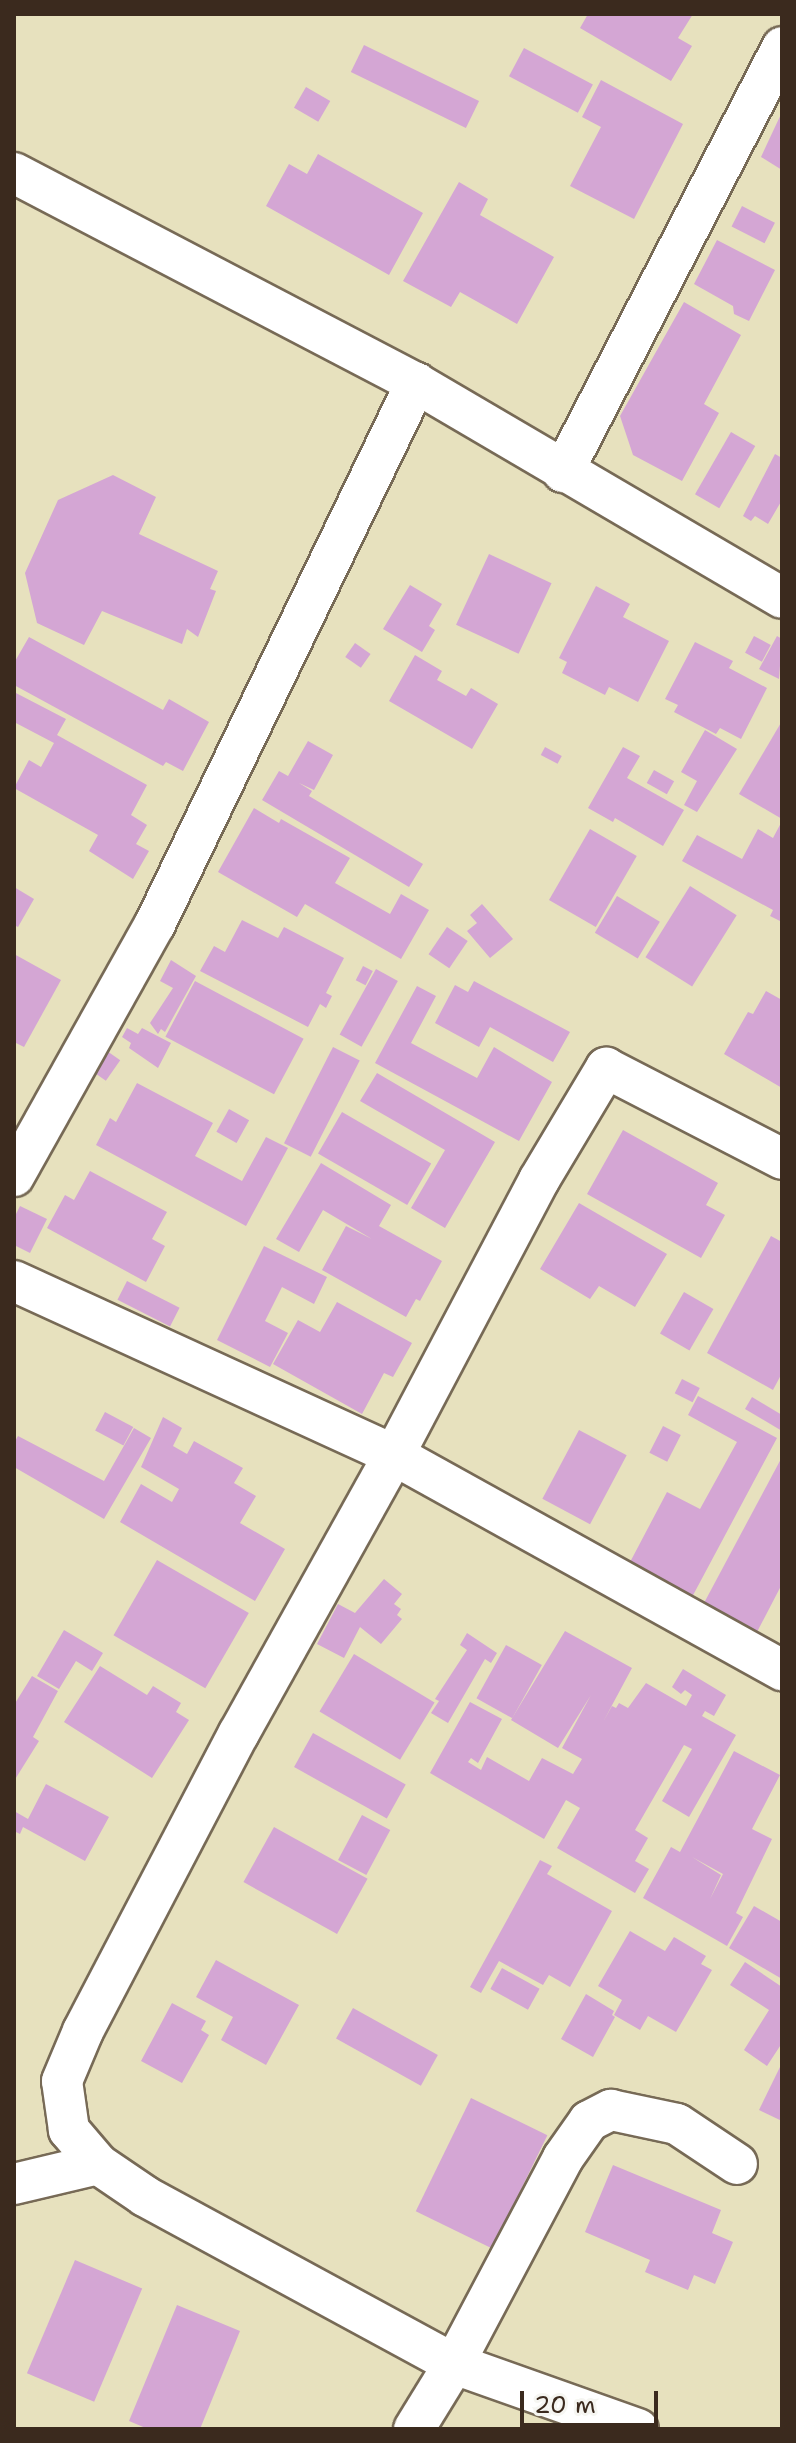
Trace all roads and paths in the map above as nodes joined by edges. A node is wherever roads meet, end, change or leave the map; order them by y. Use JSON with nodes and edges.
{"nodes":[{"id":1,"x":782,"y":47,"type":"edge"},
{"id":2,"x":14,"y":173,"type":"edge"},
{"id":3,"x":416,"y":383,"type":"junction"},
{"id":4,"x":563,"y":472,"type":"junction"},
{"id":5,"x":782,"y":598,"type":"edge"},
{"id":6,"x":782,"y":1159,"type":"edge"},
{"id":7,"x":14,"y":1176,"type":"edge"},
{"id":8,"x":14,"y":1281,"type":"edge"},
{"id":9,"x":394,"y":1455,"type":"junction"},
{"id":10,"x":782,"y":1670,"type":"edge"},
{"id":11,"x":98,"y":2164,"type":"junction"},
{"id":12,"x":737,"y":2164,"type":"dead end"},
{"id":13,"x":14,"y":2184,"type":"edge"},
{"id":14,"x":454,"y":2364,"type":"junction"},
{"id":15,"x":414,"y":2429,"type":"edge"},
{"id":16,"x":638,"y":2429,"type":"edge"}],
"edges":[{"from":1,"to":4,"type":"street"},
{"from":2,"to":3,"type":"street"},
{"from":3,"to":4,"type":"street"},
{"from":3,"to":7,"type":"street"},
{"from":4,"to":5,"type":"street"},
{"from":6,"to":9,"type":"street"},
{"from":8,"to":9,"type":"street"},
{"from":9,"to":10,"type":"street"},
{"from":9,"to":11,"type":"street"},
{"from":11,"to":13,"type":"street"},
{"from":11,"to":14,"type":"street"},
{"from":12,"to":14,"type":"street"},
{"from":14,"to":15,"type":"street"},
{"from":14,"to":16,"type":"street"}]}
